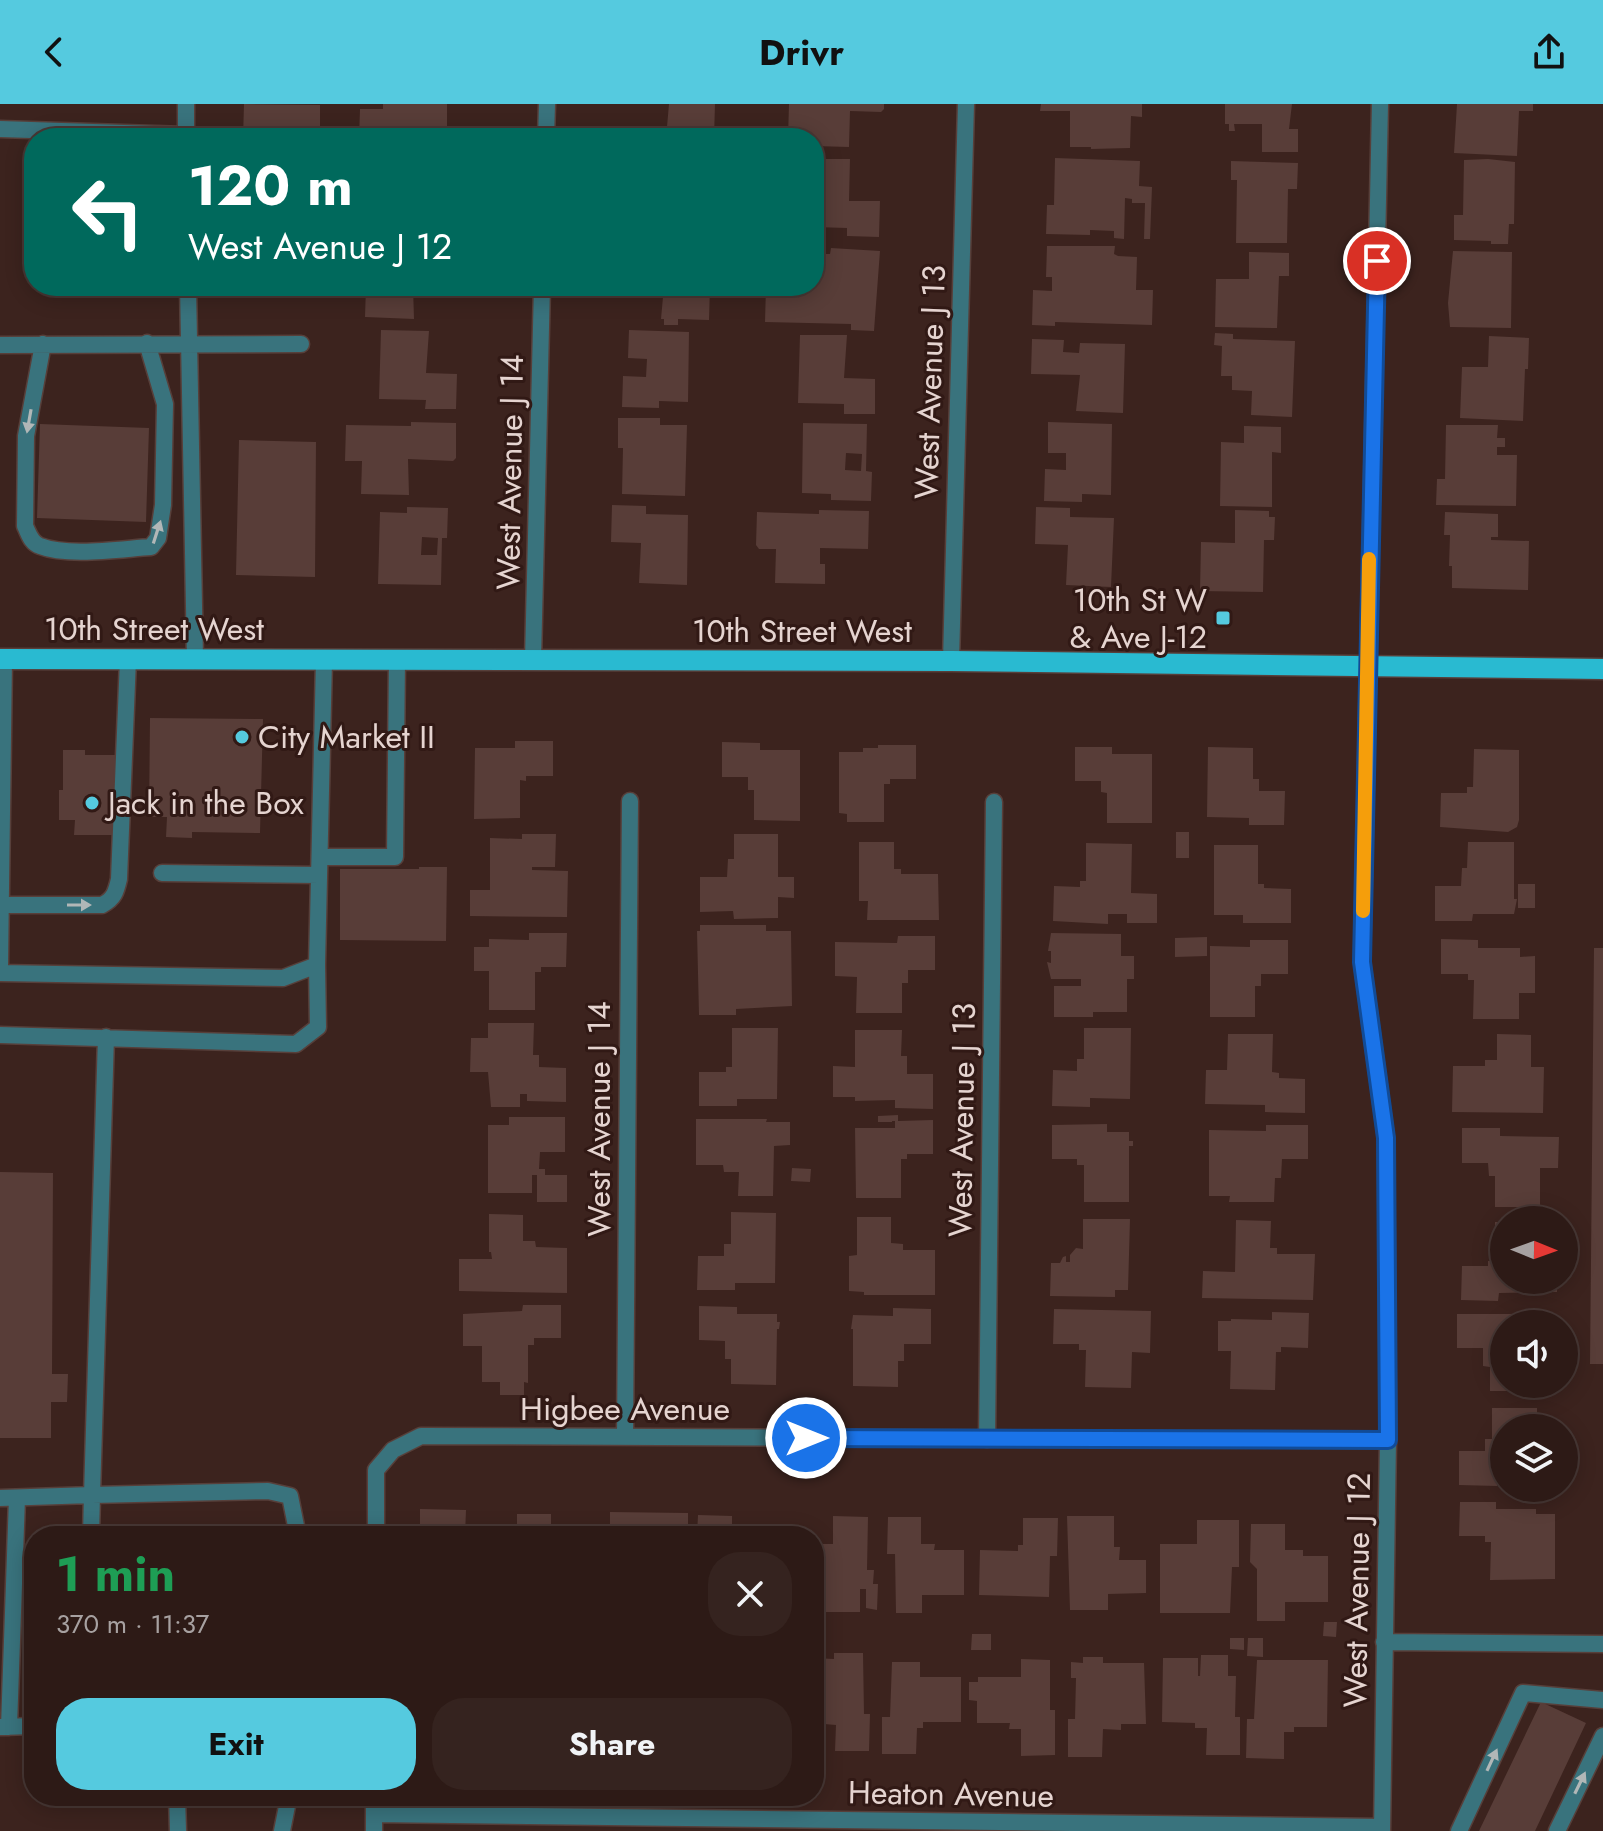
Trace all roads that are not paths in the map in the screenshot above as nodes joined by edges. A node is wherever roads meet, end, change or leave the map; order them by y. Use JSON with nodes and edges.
{"nodes":[{"id":1,"x":186,"y":104,"type":"edge"},
{"id":2,"x":547,"y":104,"type":"edge"},
{"id":3,"x":966,"y":104,"type":"edge"},
{"id":4,"x":1380,"y":104,"type":"edge"},
{"id":5,"x":186,"y":128,"type":"edge"},
{"id":6,"x":546,"y":128,"type":"edge"},
{"id":7,"x":0,"y":129,"type":"edge"},
{"id":8,"x":24,"y":130,"type":"edge"},
{"id":9,"x":188,"y":296,"type":"edge"},
{"id":10,"x":542,"y":296,"type":"edge"},
{"id":11,"x":147,"y":343,"type":"junction"},
{"id":12,"x":189,"y":343,"type":"junction"},
{"id":13,"x":43,"y":344,"type":"junction"},
{"id":14,"x":301,"y":344,"type":"dead end"},
{"id":15,"x":0,"y":345,"type":"edge"},
{"id":16,"x":2,"y":659,"type":"edge"},
{"id":17,"x":128,"y":659,"type":"junction"},
{"id":18,"x":195,"y":659,"type":"junction"},
{"id":19,"x":397,"y":659,"type":"junction"},
{"id":20,"x":324,"y":660,"type":"junction"},
{"id":21,"x":533,"y":660,"type":"junction"},
{"id":22,"x":951,"y":661,"type":"junction"},
{"id":23,"x":1367,"y":668,"type":"junction"},
{"id":24,"x":1603,"y":669,"type":"edge"},
{"id":25,"x":1,"y":747,"type":"edge"},
{"id":26,"x":630,"y":801,"type":"dead end"},
{"id":27,"x":994,"y":802,"type":"dead end"},
{"id":28,"x":320,"y":857,"type":"junction"},
{"id":29,"x":162,"y":873,"type":"dead end"},
{"id":30,"x":319,"y":875,"type":"junction"},
{"id":31,"x":1,"y":905,"type":"edge"},
{"id":32,"x":0,"y":965,"type":"edge"},
{"id":33,"x":317,"y":965,"type":"junction"},
{"id":34,"x":0,"y":973,"type":"edge"},
{"id":35,"x":0,"y":1035,"type":"edge"},
{"id":36,"x":106,"y":1037,"type":"junction"},
{"id":37,"x":625,"y":1437,"type":"junction"},
{"id":38,"x":987,"y":1439,"type":"junction"},
{"id":39,"x":1388,"y":1440,"type":"junction"},
{"id":40,"x":92,"y":1495,"type":"junction"},
{"id":41,"x":8,"y":1498,"type":"edge"},
{"id":42,"x":91,"y":1526,"type":"edge"},
{"id":43,"x":296,"y":1526,"type":"edge"},
{"id":44,"x":376,"y":1526,"type":"edge"},
{"id":45,"x":1384,"y":1642,"type":"junction"},
{"id":46,"x":1603,"y":1644,"type":"edge"},
{"id":47,"x":1603,"y":1700,"type":"edge"},
{"id":48,"x":5,"y":1727,"type":"edge"},
{"id":49,"x":1603,"y":1736,"type":"edge"},
{"id":50,"x":177,"y":1806,"type":"edge"},
{"id":51,"x":287,"y":1806,"type":"edge"},
{"id":52,"x":374,"y":1823,"type":"edge"},
{"id":53,"x":1382,"y":1829,"type":"edge"},
{"id":54,"x":178,"y":1831,"type":"edge"},
{"id":55,"x":282,"y":1831,"type":"edge"},
{"id":56,"x":1459,"y":1831,"type":"edge"},
{"id":57,"x":1557,"y":1831,"type":"edge"}],
"edges":[{"from":1,"to":5,"type":"street"},
{"from":2,"to":6,"type":"street"},
{"from":3,"to":22,"type":"street","name":"West Avenue J 13"},
{"from":4,"to":23,"type":"street","name":"West Avenue J 12"},
{"from":7,"to":8,"type":"street"},
{"from":9,"to":12,"type":"street"},
{"from":10,"to":21,"type":"street","name":"West Avenue J 14"},
{"from":11,"to":12,"type":"street"},
{"from":11,"to":13,"type":"street"},
{"from":13,"to":11,"type":"street","one_way":true},
{"from":12,"to":14,"type":"street"},
{"from":12,"to":18,"type":"street"},
{"from":13,"to":15,"type":"street"},
{"from":16,"to":17,"type":"main road","name":"10th Street West"},
{"from":16,"to":25,"type":"street"},
{"from":17,"to":18,"type":"main road","name":"10th Street West"},
{"from":31,"to":17,"type":"street","one_way":true},
{"from":18,"to":20,"type":"main road","name":"10th Street West"},
{"from":19,"to":20,"type":"main road","name":"10th Street West"},
{"from":19,"to":21,"type":"main road","name":"10th Street West"},
{"from":19,"to":28,"type":"street"},
{"from":20,"to":28,"type":"street"},
{"from":21,"to":22,"type":"main road","name":"10th Street West"},
{"from":22,"to":23,"type":"main road","name":"10th Street West"},
{"from":23,"to":24,"type":"main road","name":"10th Street West"},
{"from":23,"to":39,"type":"street","name":"West Avenue J 12"},
{"from":25,"to":31,"type":"street"},
{"from":26,"to":37,"type":"street","name":"West Avenue J 14"},
{"from":27,"to":38,"type":"street","name":"West Avenue J 13"},
{"from":28,"to":30,"type":"street"},
{"from":29,"to":30,"type":"street"},
{"from":30,"to":33,"type":"street"},
{"from":31,"to":32,"type":"street"},
{"from":33,"to":34,"type":"street"},
{"from":33,"to":36,"type":"street"},
{"from":35,"to":36,"type":"street"},
{"from":36,"to":40,"type":"street"},
{"from":37,"to":38,"type":"street","name":"Higbee Avenue"},
{"from":37,"to":44,"type":"street","name":"Higbee Avenue"},
{"from":38,"to":39,"type":"street","name":"Higbee Avenue"},
{"from":39,"to":45,"type":"street","name":"West Avenue J 12"},
{"from":40,"to":41,"type":"street"},
{"from":40,"to":42,"type":"street"},
{"from":40,"to":43,"type":"street"},
{"from":41,"to":48,"type":"street"},
{"from":45,"to":46,"type":"street"},
{"from":45,"to":53,"type":"street","name":"West Avenue J 12"},
{"from":56,"to":47,"type":"street","one_way":true},
{"from":57,"to":49,"type":"street","one_way":true},
{"from":50,"to":54,"type":"street"},
{"from":51,"to":55,"type":"street"},
{"from":52,"to":53,"type":"street","name":"Heaton Avenue"}]}
